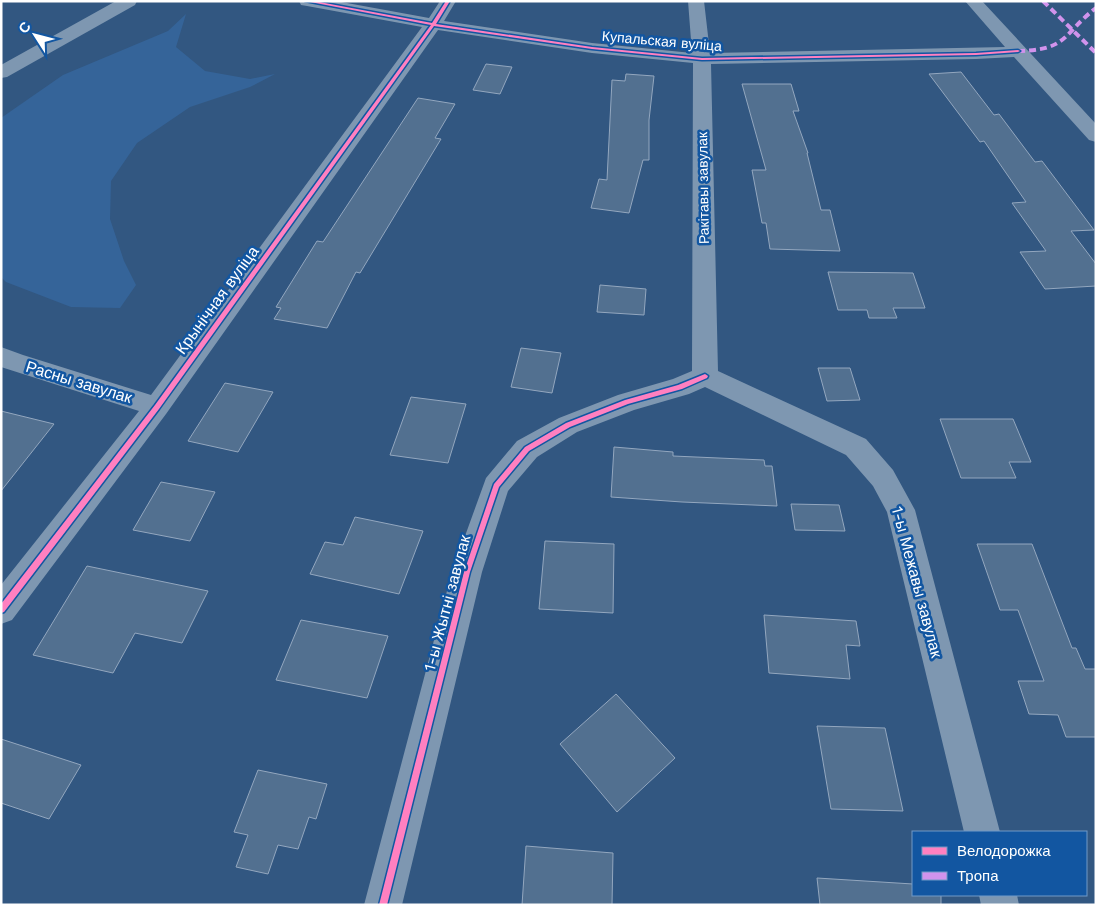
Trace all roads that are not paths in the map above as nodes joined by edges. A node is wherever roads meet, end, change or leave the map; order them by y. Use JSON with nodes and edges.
{"nodes":[{"id":1,"x":129,"y":1,"type":"edge"},
{"id":2,"x":307,"y":1,"type":"edge"},
{"id":3,"x":448,"y":1,"type":"edge"},
{"id":4,"x":696,"y":1,"type":"edge"},
{"id":5,"x":973,"y":1,"type":"edge"},
{"id":6,"x":433,"y":25,"type":"junction"},
{"id":7,"x":1018,"y":51,"type":"junction"},
{"id":8,"x":702,"y":60,"type":"junction"},
{"id":9,"x":1,"y":73,"type":"edge"},
{"id":10,"x":1096,"y":136,"type":"edge"},
{"id":11,"x":1,"y":356,"type":"edge"},
{"id":12,"x":705,"y":376,"type":"junction"},
{"id":13,"x":157,"y":407,"type":"junction"},
{"id":14,"x":1,"y":610,"type":"edge"},
{"id":15,"x":982,"y":831,"type":"edge"},
{"id":16,"x":383,"y":905,"type":"edge"}],
"edges":[{"from":1,"to":9,"type":"street"},
{"from":2,"to":6,"type":"street","name":"Купальская вуліца"},
{"from":3,"to":6,"type":"street","name":"Крынічная вуліца"},
{"from":4,"to":8,"type":"street","name":"Ракітавы завулак"},
{"from":5,"to":7,"type":"street"},
{"from":6,"to":8,"type":"street","name":"Купальская вуліца"},
{"from":6,"to":13,"type":"street","name":"Крынічная вуліца"},
{"from":7,"to":8,"type":"street","name":"Купальская вуліца"},
{"from":7,"to":10,"type":"street"},
{"from":8,"to":12,"type":"street","name":"Ракітавы завулак"},
{"from":11,"to":13,"type":"street","name":"Расны завулак"},
{"from":12,"to":15,"type":"street","name":"1-ы Межавы завулак"},
{"from":12,"to":16,"type":"street","name":"1-ы Жытні завулак"},
{"from":13,"to":14,"type":"street","name":"Крынічная вуліца"}]}
